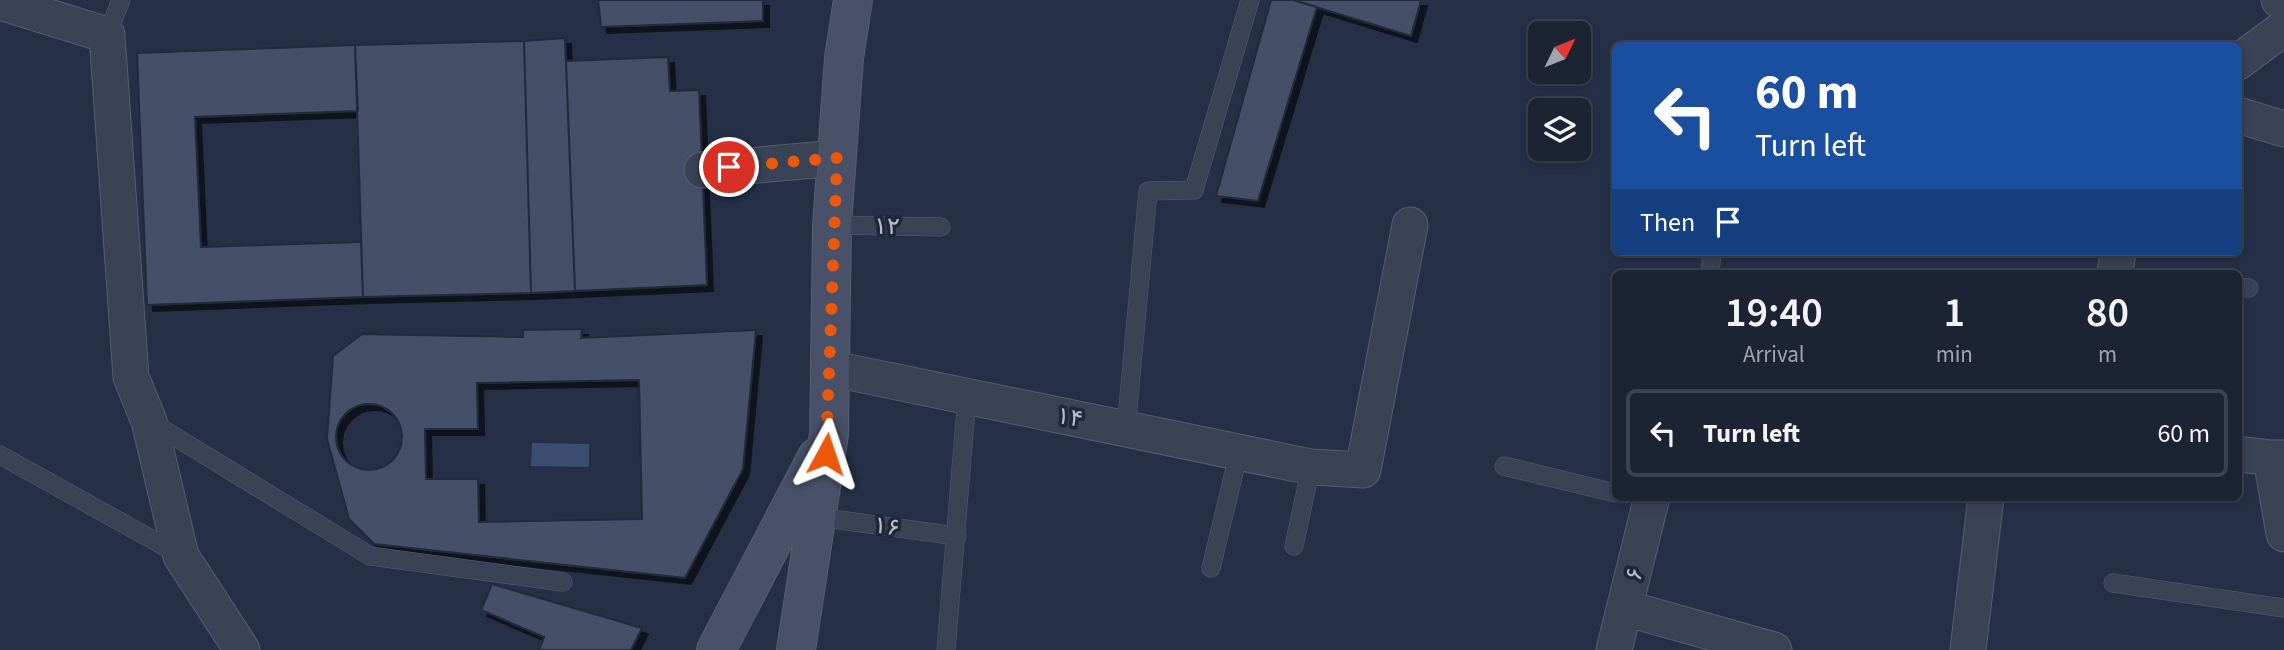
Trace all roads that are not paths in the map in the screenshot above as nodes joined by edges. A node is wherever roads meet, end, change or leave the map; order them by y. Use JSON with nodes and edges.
{"nodes":[{"id":1,"x":121,"y":0,"type":"edge"},
{"id":2,"x":853,"y":0,"type":"edge"},
{"id":3,"x":1250,"y":0,"type":"edge"},
{"id":4,"x":2279,"y":0,"type":"edge"},
{"id":5,"x":0,"y":2,"type":"edge"},
{"id":6,"x":2284,"y":4,"type":"edge"},
{"id":7,"x":2284,"y":28,"type":"edge"},
{"id":8,"x":107,"y":35,"type":"junction"},
{"id":9,"x":2242,"y":59,"type":"edge"},
{"id":10,"x":2242,"y":116,"type":"edge"},
{"id":11,"x":2284,"y":129,"type":"edge"},
{"id":12,"x":837,"y":158,"type":"junction"},
{"id":13,"x":702,"y":170,"type":"dead end"},
{"id":14,"x":832,"y":225,"type":"junction"},
{"id":15,"x":1409,"y":225,"type":"dead end"},
{"id":16,"x":941,"y":227,"type":"dead end"},
{"id":17,"x":829,"y":369,"type":"junction"},
{"id":18,"x":967,"y":397,"type":"junction"},
{"id":19,"x":149,"y":421,"type":"junction"},
{"id":20,"x":1126,"y":429,"type":"junction"},
{"id":21,"x":829,"y":433,"type":"junction"},
{"id":22,"x":1239,"y":452,"type":"junction"},
{"id":23,"x":0,"y":455,"type":"edge"},
{"id":24,"x":2265,"y":457,"type":"edge"},
{"id":25,"x":1504,"y":466,"type":"dead end"},
{"id":26,"x":1311,"y":467,"type":"junction"},
{"id":27,"x":1612,"y":492,"type":"edge"},
{"id":28,"x":1645,"y":501,"type":"edge"},
{"id":29,"x":1986,"y":501,"type":"edge"},
{"id":30,"x":818,"y":517,"type":"junction"},
{"id":31,"x":2284,"y":534,"type":"edge"},
{"id":32,"x":957,"y":536,"type":"junction"},
{"id":33,"x":1294,"y":546,"type":"dead end"},
{"id":34,"x":181,"y":556,"type":"junction"},
{"id":35,"x":1211,"y":568,"type":"dead end"},
{"id":36,"x":563,"y":582,"type":"dead end"},
{"id":37,"x":2113,"y":583,"type":"dead end"},
{"id":38,"x":1625,"y":608,"type":"junction"},
{"id":39,"x":2284,"y":608,"type":"edge"},
{"id":40,"x":1754,"y":647,"type":"edge"},
{"id":41,"x":242,"y":650,"type":"edge"},
{"id":42,"x":716,"y":650,"type":"edge"},
{"id":43,"x":796,"y":650,"type":"edge"},
{"id":44,"x":946,"y":650,"type":"edge"},
{"id":45,"x":1614,"y":650,"type":"edge"},
{"id":46,"x":1968,"y":650,"type":"edge"}],
"edges":[{"from":1,"to":8,"type":"lane"},
{"from":2,"to":12,"type":"main road"},
{"from":3,"to":20,"type":"lane"},
{"from":4,"to":6,"type":"street"},
{"from":5,"to":8,"type":"street"},
{"from":7,"to":9,"type":"street"},
{"from":8,"to":19,"type":"street"},
{"from":10,"to":11,"type":"street"},
{"from":12,"to":13,"type":"street"},
{"from":12,"to":14,"type":"main road"},
{"from":14,"to":16,"type":"lane","name":"۱۲"},
{"from":14,"to":17,"type":"main road"},
{"from":15,"to":26,"type":"street","name":"۱۴"},
{"from":17,"to":18,"type":"street","name":"۱۴"},
{"from":17,"to":21,"type":"main road"},
{"from":18,"to":20,"type":"street","name":"۱۴"},
{"from":18,"to":32,"type":"lane"},
{"from":19,"to":34,"type":"street"},
{"from":19,"to":36,"type":"lane"},
{"from":20,"to":22,"type":"street","name":"۱۴"},
{"from":21,"to":30,"type":"main road"},
{"from":21,"to":42,"type":"main road"},
{"from":22,"to":26,"type":"street","name":"۱۴"},
{"from":22,"to":35,"type":"lane"},
{"from":23,"to":34,"type":"lane"},
{"from":24,"to":31,"type":"street"},
{"from":25,"to":27,"type":"lane"},
{"from":26,"to":33,"type":"lane"},
{"from":28,"to":38,"type":"street","name":"۶"},
{"from":29,"to":46,"type":"street"},
{"from":30,"to":32,"type":"lane","name":"۱۶"},
{"from":30,"to":43,"type":"main road"},
{"from":32,"to":44,"type":"lane"},
{"from":34,"to":41,"type":"street"},
{"from":37,"to":39,"type":"lane"},
{"from":38,"to":40,"type":"street"},
{"from":38,"to":45,"type":"street","name":"۶"}]}
